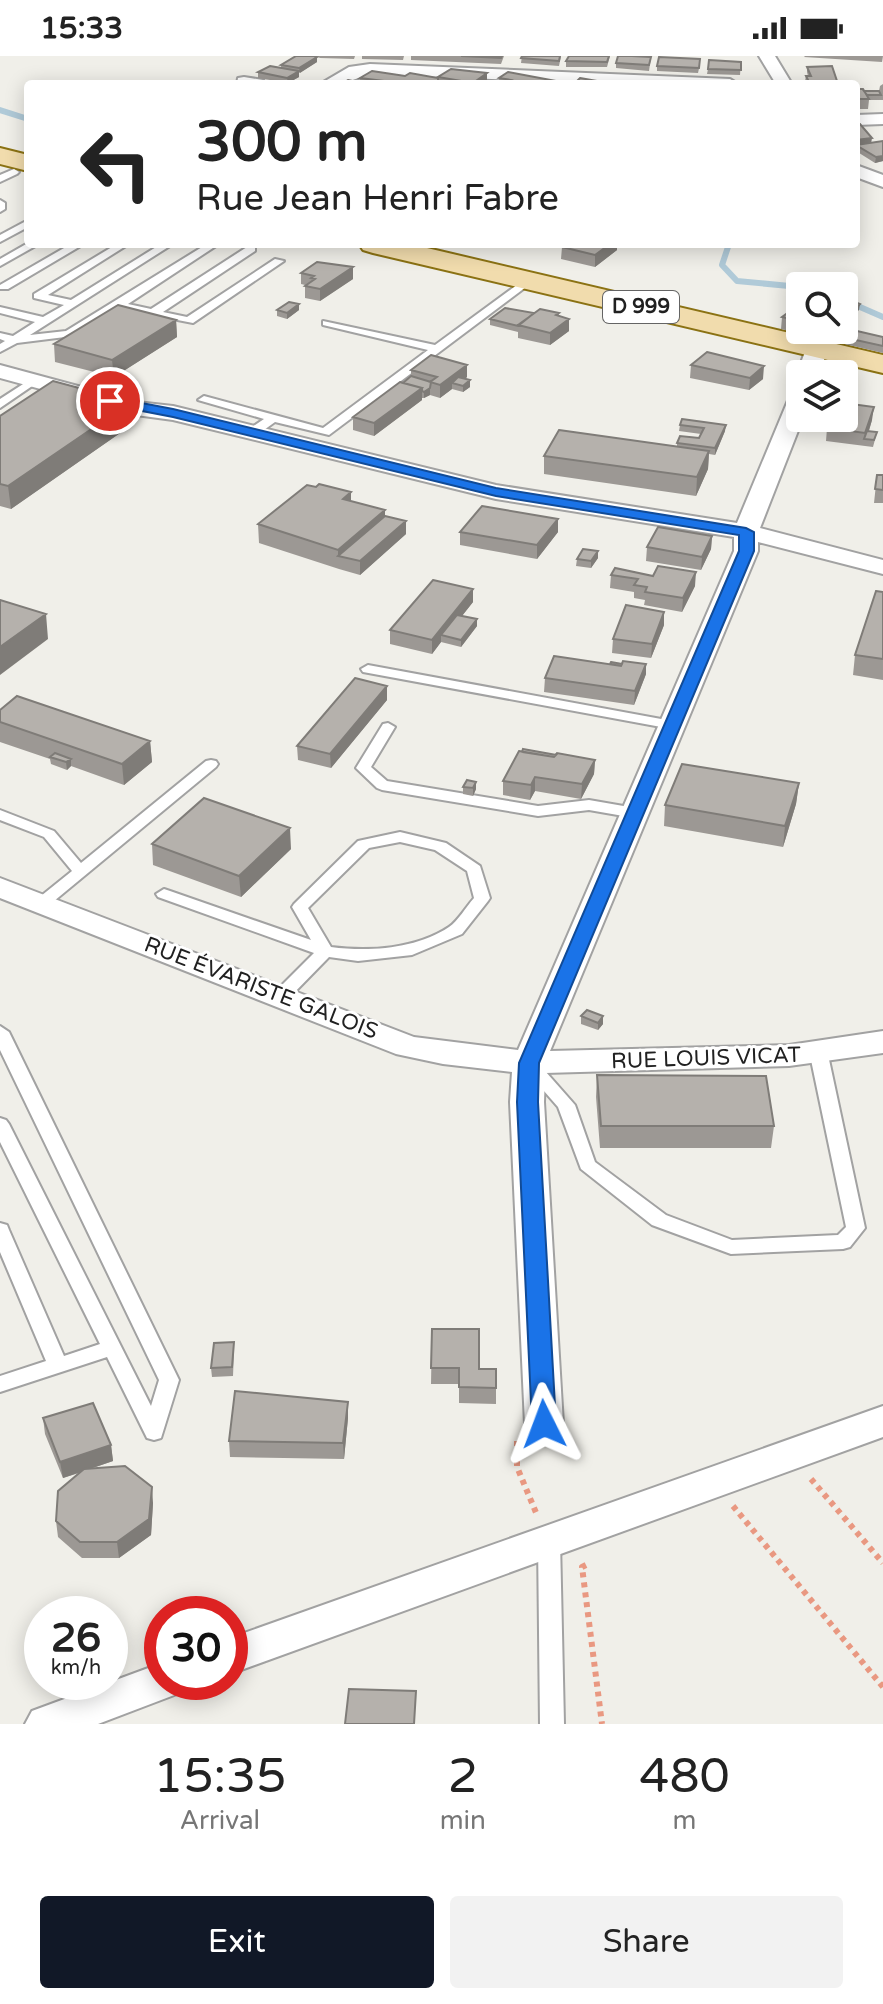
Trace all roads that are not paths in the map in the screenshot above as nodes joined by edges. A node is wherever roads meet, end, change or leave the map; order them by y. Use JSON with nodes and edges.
{"nodes":[{"id":1,"x":767,"y":56,"type":"edge"},
{"id":2,"x":335,"y":80,"type":"edge"},
{"id":3,"x":634,"y":80,"type":"edge"},
{"id":4,"x":782,"y":80,"type":"edge"},
{"id":5,"x":883,"y":119,"type":"edge"},
{"id":6,"x":860,"y":120,"type":"edge"},
{"id":7,"x":14,"y":164,"type":"edge"},
{"id":8,"x":860,"y":172,"type":"edge"},
{"id":9,"x":0,"y":179,"type":"edge"},
{"id":10,"x":883,"y":181,"type":"edge"},
{"id":11,"x":24,"y":225,"type":"edge"},
{"id":12,"x":0,"y":239,"type":"edge"},
{"id":13,"x":27,"y":248,"type":"edge"},
{"id":14,"x":72,"y":248,"type":"edge"},
{"id":15,"x":117,"y":248,"type":"edge"},
{"id":16,"x":161,"y":248,"type":"edge"},
{"id":17,"x":208,"y":248,"type":"edge"},
{"id":18,"x":390,"y":248,"type":"edge"},
{"id":19,"x":251,"y":249,"type":"dead end"},
{"id":20,"x":279,"y":261,"type":"dead end"},
{"id":21,"x":0,"y":263,"type":"edge"},
{"id":22,"x":529,"y":281,"type":"junction"},
{"id":23,"x":2,"y":287,"type":"edge"},
{"id":24,"x":38,"y":296,"type":"junction"},
{"id":25,"x":72,"y":303,"type":"junction"},
{"id":26,"x":119,"y":305,"type":"junction"},
{"id":27,"x":0,"y":310,"type":"edge"},
{"id":28,"x":153,"y":313,"type":"junction"},
{"id":29,"x":44,"y":321,"type":"junction"},
{"id":30,"x":327,"y":323,"type":"dead end"},
{"id":31,"x":0,"y":336,"type":"edge"},
{"id":32,"x":15,"y":340,"type":"junction"},
{"id":33,"x":0,"y":349,"type":"edge"},
{"id":34,"x":437,"y":349,"type":"junction"},
{"id":35,"x":809,"y":360,"type":"edge"},
{"id":36,"x":858,"y":363,"type":"edge"},
{"id":37,"x":883,"y":364,"type":"edge"},
{"id":38,"x":0,"y":371,"type":"edge"},
{"id":39,"x":34,"y":380,"type":"junction"},
{"id":40,"x":6,"y":394,"type":"edge"},
{"id":41,"x":204,"y":400,"type":"dead end"},
{"id":42,"x":0,"y":404,"type":"edge"},
{"id":43,"x":273,"y":418,"type":"junction"},
{"id":44,"x":253,"y":432,"type":"junction"},
{"id":45,"x":786,"y":432,"type":"edge"},
{"id":46,"x":746,"y":532,"type":"junction"},
{"id":47,"x":883,"y":567,"type":"edge"},
{"id":48,"x":368,"y":669,"type":"dead end"},
{"id":49,"x":672,"y":725,"type":"junction"},
{"id":50,"x":388,"y":727,"type":"dead end"},
{"id":51,"x":211,"y":764,"type":"dead end"},
{"id":52,"x":635,"y":813,"type":"junction"},
{"id":53,"x":0,"y":815,"type":"edge"},
{"id":54,"x":81,"y":872,"type":"junction"},
{"id":55,"x":0,"y":887,"type":"edge"},
{"id":56,"x":164,"y":894,"type":"dead end"},
{"id":57,"x":42,"y":903,"type":"junction"},
{"id":58,"x":325,"y":951,"type":"junction"},
{"id":59,"x":281,"y":996,"type":"junction"},
{"id":60,"x":0,"y":1032,"type":"edge"},
{"id":61,"x":883,"y":1042,"type":"edge"},
{"id":62,"x":819,"y":1055,"type":"junction"},
{"id":63,"x":529,"y":1063,"type":"junction"},
{"id":64,"x":0,"y":1124,"type":"edge"},
{"id":65,"x":0,"y":1230,"type":"edge"},
{"id":66,"x":112,"y":1348,"type":"junction"},
{"id":67,"x":58,"y":1365,"type":"junction"},
{"id":68,"x":0,"y":1384,"type":"edge"},
{"id":69,"x":883,"y":1421,"type":"edge"},
{"id":70,"x":544,"y":1424,"type":"road end"},
{"id":71,"x":549,"y":1540,"type":"junction"},
{"id":72,"x":248,"y":1649,"type":"edge"},
{"id":73,"x":144,"y":1688,"type":"edge"},
{"id":74,"x":47,"y":1724,"type":"edge"},
{"id":75,"x":552,"y":1724,"type":"edge"}],
"edges":[{"from":1,"to":4,"type":"street"},
{"from":2,"to":3,"type":"street"},
{"from":5,"to":6,"type":"street"},
{"from":7,"to":9,"type":"lane"},
{"from":8,"to":10,"type":"street"},
{"from":11,"to":12,"type":"lane"},
{"from":13,"to":21,"type":"lane"},
{"from":14,"to":23,"type":"lane"},
{"from":15,"to":24,"type":"lane"},
{"from":16,"to":25,"type":"lane"},
{"from":17,"to":26,"type":"lane"},
{"from":18,"to":22,"type":"main road","number":"D 999"},
{"from":19,"to":28,"type":"lane"},
{"from":20,"to":28,"type":"lane"},
{"from":22,"to":34,"type":"lane"},
{"from":22,"to":35,"type":"main road","number":"D 999"},
{"from":23,"to":24,"type":"lane"},
{"from":24,"to":25,"type":"lane"},
{"from":25,"to":29,"type":"lane"},
{"from":26,"to":28,"type":"lane"},
{"from":26,"to":32,"type":"lane"},
{"from":27,"to":29,"type":"lane"},
{"from":29,"to":32,"type":"lane"},
{"from":30,"to":34,"type":"lane"},
{"from":31,"to":32,"type":"lane"},
{"from":32,"to":33,"type":"lane"},
{"from":34,"to":43,"type":"lane"},
{"from":36,"to":37,"type":"main road","number":"D 999"},
{"from":38,"to":39,"type":"street"},
{"from":39,"to":40,"type":"lane"},
{"from":39,"to":44,"type":"street"},
{"from":40,"to":42,"type":"lane"},
{"from":41,"to":43,"type":"lane"},
{"from":43,"to":44,"type":"lane"},
{"from":44,"to":46,"type":"street"},
{"from":45,"to":46,"type":"street"},
{"from":46,"to":47,"type":"street"},
{"from":46,"to":49,"type":"street"},
{"from":48,"to":49,"type":"lane"},
{"from":49,"to":52,"type":"street"},
{"from":50,"to":52,"type":"lane"},
{"from":51,"to":54,"type":"lane"},
{"from":52,"to":63,"type":"street"},
{"from":53,"to":54,"type":"lane"},
{"from":54,"to":57,"type":"lane"},
{"from":55,"to":57,"type":"street","name":"RUE ÉVARISTE GALOIS"},
{"from":56,"to":58,"type":"lane"},
{"from":57,"to":59,"type":"street","name":"RUE ÉVARISTE GALOIS"},
{"from":58,"to":58,"type":"lane"},
{"from":58,"to":59,"type":"lane"},
{"from":59,"to":63,"type":"street","name":"RUE ÉVARISTE GALOIS"},
{"from":60,"to":66,"type":"lane"},
{"from":61,"to":62,"type":"street","name":"RUE LOUIS VICAT"},
{"from":62,"to":63,"type":"street","name":"RUE LOUIS VICAT"},
{"from":62,"to":63,"type":"lane"},
{"from":63,"to":70,"type":"street"},
{"from":64,"to":66,"type":"lane"},
{"from":65,"to":67,"type":"lane"},
{"from":66,"to":67,"type":"lane"},
{"from":67,"to":68,"type":"lane"},
{"from":69,"to":71,"type":"street"},
{"from":71,"to":72,"type":"street"},
{"from":71,"to":75,"type":"lane"},
{"from":73,"to":74,"type":"street"}]}
